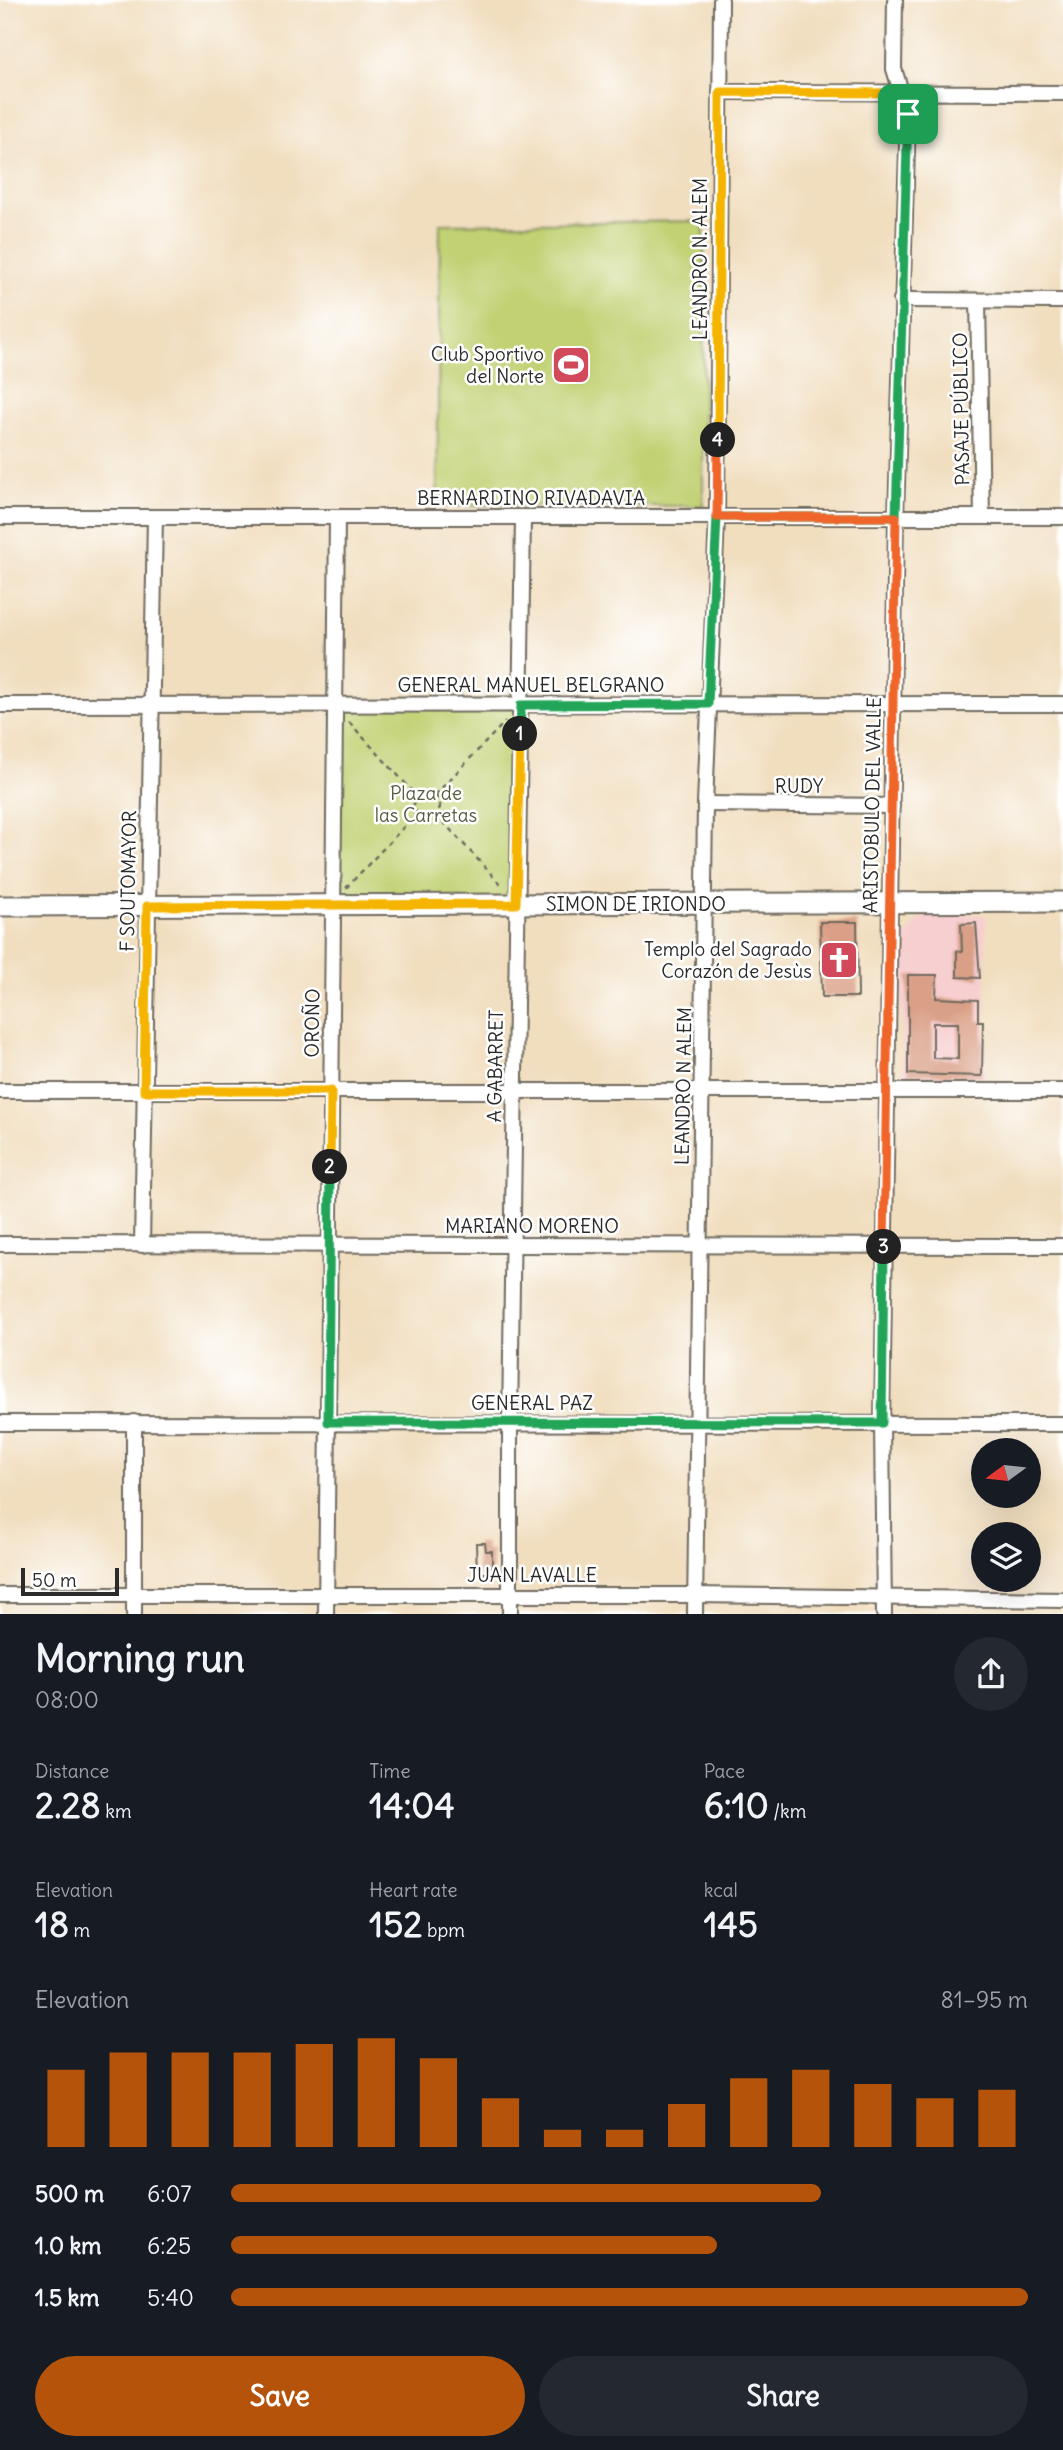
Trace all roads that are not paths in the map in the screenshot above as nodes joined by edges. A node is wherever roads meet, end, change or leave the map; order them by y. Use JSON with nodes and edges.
{"nodes":[{"id":1,"x":721,"y":0,"type":"edge"},
{"id":2,"x":895,"y":0,"type":"edge"},
{"id":3,"x":720,"y":92,"type":"junction"},
{"id":4,"x":901,"y":93,"type":"junction"},
{"id":5,"x":1063,"y":93,"type":"edge"},
{"id":6,"x":901,"y":300,"type":"junction"},
{"id":7,"x":978,"y":301,"type":"junction"},
{"id":8,"x":1063,"y":301,"type":"edge"},
{"id":9,"x":0,"y":517,"type":"edge"},
{"id":10,"x":155,"y":517,"type":"junction"},
{"id":11,"x":337,"y":517,"type":"junction"},
{"id":12,"x":717,"y":517,"type":"junction"},
{"id":13,"x":896,"y":517,"type":"junction"},
{"id":14,"x":982,"y":517,"type":"junction"},
{"id":15,"x":1063,"y":517,"type":"edge"},
{"id":16,"x":523,"y":518,"type":"junction"},
{"id":17,"x":708,"y":704,"type":"junction"},
{"id":18,"x":893,"y":704,"type":"junction"},
{"id":19,"x":1063,"y":704,"type":"edge"},
{"id":20,"x":0,"y":705,"type":"edge"},
{"id":21,"x":151,"y":705,"type":"junction"},
{"id":22,"x":334,"y":705,"type":"junction"},
{"id":23,"x":521,"y":705,"type":"junction"},
{"id":24,"x":705,"y":804,"type":"junction"},
{"id":25,"x":892,"y":806,"type":"junction"},
{"id":26,"x":513,"y":899,"type":"junction"},
{"id":27,"x":336,"y":901,"type":"junction"},
{"id":28,"x":1063,"y":902,"type":"edge"},
{"id":29,"x":704,"y":903,"type":"junction"},
{"id":30,"x":890,"y":904,"type":"junction"},
{"id":31,"x":0,"y":906,"type":"edge"},
{"id":32,"x":147,"y":906,"type":"junction"},
{"id":33,"x":0,"y":1091,"type":"edge"},
{"id":34,"x":144,"y":1091,"type":"junction"},
{"id":35,"x":331,"y":1091,"type":"junction"},
{"id":36,"x":514,"y":1091,"type":"junction"},
{"id":37,"x":702,"y":1091,"type":"junction"},
{"id":38,"x":887,"y":1091,"type":"junction"},
{"id":39,"x":1063,"y":1091,"type":"edge"},
{"id":40,"x":0,"y":1244,"type":"edge"},
{"id":41,"x":142,"y":1245,"type":"junction"},
{"id":42,"x":329,"y":1245,"type":"junction"},
{"id":43,"x":512,"y":1245,"type":"junction"},
{"id":44,"x":700,"y":1245,"type":"junction"},
{"id":45,"x":884,"y":1245,"type":"junction"},
{"id":46,"x":1063,"y":1246,"type":"edge"},
{"id":47,"x":134,"y":1422,"type":"junction"},
{"id":48,"x":328,"y":1422,"type":"junction"},
{"id":49,"x":510,"y":1422,"type":"junction"},
{"id":50,"x":0,"y":1423,"type":"edge"},
{"id":51,"x":698,"y":1423,"type":"junction"},
{"id":52,"x":882,"y":1423,"type":"junction"},
{"id":53,"x":1063,"y":1424,"type":"edge"},
{"id":54,"x":327,"y":1593,"type":"junction"},
{"id":55,"x":134,"y":1594,"type":"junction"},
{"id":56,"x":511,"y":1594,"type":"junction"},
{"id":57,"x":0,"y":1595,"type":"edge"},
{"id":58,"x":695,"y":1595,"type":"junction"},
{"id":59,"x":884,"y":1598,"type":"junction"},
{"id":60,"x":1063,"y":1601,"type":"edge"},
{"id":61,"x":134,"y":1614,"type":"edge"},
{"id":62,"x":326,"y":1614,"type":"edge"},
{"id":63,"x":510,"y":1614,"type":"edge"},
{"id":64,"x":695,"y":1614,"type":"edge"},
{"id":65,"x":884,"y":1614,"type":"edge"}],
"edges":[{"from":1,"to":3,"type":"street","name":"LEANDRO N. ALEM"},
{"from":2,"to":4,"type":"street","name":"ARISTOBULO DEL VALLE"},
{"from":3,"to":4,"type":"street"},
{"from":3,"to":12,"type":"street","name":"LEANDRO N. ALEM"},
{"from":4,"to":5,"type":"street"},
{"from":4,"to":6,"type":"street","name":"ARISTOBULO DEL VALLE"},
{"from":6,"to":7,"type":"street"},
{"from":6,"to":13,"type":"street","name":"ARISTOBULO DEL VALLE"},
{"from":7,"to":8,"type":"street"},
{"from":7,"to":14,"type":"street","name":"PASAJE PÚBLICO"},
{"from":9,"to":10,"type":"street","name":"BERNARDINO RIVADAVIA"},
{"from":10,"to":11,"type":"street","name":"BERNARDINO RIVADAVIA"},
{"from":10,"to":21,"type":"street","name":"F SOUTOMAYOR"},
{"from":11,"to":16,"type":"street","name":"BERNARDINO RIVADAVIA"},
{"from":11,"to":22,"type":"street","name":"OROÑO"},
{"from":12,"to":13,"type":"street","name":"BERNARDINO RIVADAVIA"},
{"from":12,"to":16,"type":"street","name":"BERNARDINO RIVADAVIA"},
{"from":12,"to":17,"type":"street","name":"LEANDRO N ALEM"},
{"from":13,"to":14,"type":"street","name":"BERNARDINO RIVADAVIA"},
{"from":13,"to":18,"type":"street","name":"ARISTOBULO DEL VALLE"},
{"from":14,"to":15,"type":"street","name":"BERNARDINO RIVADAVIA"},
{"from":16,"to":23,"type":"street","name":"A GABARRET"},
{"from":17,"to":18,"type":"street","name":"GENERAL MANUEL BELGRANO"},
{"from":17,"to":23,"type":"street","name":"GENERAL MANUEL BELGRANO"},
{"from":17,"to":24,"type":"street","name":"LEANDRO N ALEM"},
{"from":18,"to":19,"type":"street","name":"GENERAL MANUEL BELGRANO"},
{"from":18,"to":25,"type":"street","name":"ARISTOBULO DEL VALLE"},
{"from":20,"to":21,"type":"street","name":"GENERAL MANUEL BELGRANO"},
{"from":21,"to":22,"type":"street","name":"GENERAL MANUEL BELGRANO"},
{"from":21,"to":32,"type":"street","name":"F SOUTOMAYOR"},
{"from":22,"to":23,"type":"street","name":"GENERAL MANUEL BELGRANO"},
{"from":22,"to":27,"type":"street","name":"OROÑO"},
{"from":23,"to":26,"type":"street","name":"A GABARRET"},
{"from":24,"to":25,"type":"street","name":"RUDY"},
{"from":24,"to":29,"type":"street","name":"LEANDRO N ALEM"},
{"from":25,"to":30,"type":"street","name":"ARISTOBULO DEL VALLE"},
{"from":26,"to":27,"type":"main road","name":"SIMON DE IRIONDO"},
{"from":26,"to":29,"type":"main road","name":"SIMON DE IRIONDO"},
{"from":26,"to":36,"type":"street","name":"A GABARRET"},
{"from":27,"to":32,"type":"main road","name":"SIMON DE IRIONDO"},
{"from":27,"to":35,"type":"street","name":"OROÑO"},
{"from":28,"to":30,"type":"main road","name":"SIMON DE IRIONDO"},
{"from":29,"to":30,"type":"main road","name":"SIMON DE IRIONDO"},
{"from":29,"to":37,"type":"street","name":"LEANDRO N ALEM"},
{"from":30,"to":38,"type":"street","name":"ARISTOBULO DEL VALLE"},
{"from":31,"to":32,"type":"main road","name":"SIMON DE IRIONDO"},
{"from":32,"to":34,"type":"street","name":"F SOUTOMAYOR"},
{"from":33,"to":34,"type":"street"},
{"from":34,"to":35,"type":"street"},
{"from":34,"to":41,"type":"street","name":"F SOUTOMAYOR"},
{"from":35,"to":36,"type":"street"},
{"from":35,"to":42,"type":"street","name":"OROÑO"},
{"from":36,"to":37,"type":"street"},
{"from":36,"to":43,"type":"street","name":"A GABARRET"},
{"from":37,"to":38,"type":"street"},
{"from":37,"to":44,"type":"street","name":"LEANDRO N ALEM"},
{"from":38,"to":39,"type":"street"},
{"from":38,"to":45,"type":"street","name":"ARISTOBULO DEL VALLE"},
{"from":40,"to":41,"type":"street","name":"MARIANO MORENO"},
{"from":41,"to":42,"type":"street","name":"MARIANO MORENO"},
{"from":42,"to":43,"type":"street","name":"MARIANO MORENO"},
{"from":42,"to":48,"type":"street","name":"OROÑO"},
{"from":43,"to":44,"type":"street","name":"MARIANO MORENO"},
{"from":43,"to":49,"type":"street","name":"A GABARRET"},
{"from":44,"to":45,"type":"street","name":"MARIANO MORENO"},
{"from":44,"to":51,"type":"street","name":"LEANDRO N ALEM"},
{"from":45,"to":46,"type":"street","name":"MARIANO MORENO"},
{"from":45,"to":52,"type":"street","name":"ARISTOBULO DEL VALLE"},
{"from":47,"to":48,"type":"street","name":"GENERAL PAZ"},
{"from":47,"to":50,"type":"street","name":"GENERAL PAZ"},
{"from":47,"to":55,"type":"street"},
{"from":48,"to":49,"type":"street","name":"GENERAL PAZ"},
{"from":48,"to":54,"type":"street","name":"OROÑO"},
{"from":49,"to":51,"type":"street","name":"GENERAL PAZ"},
{"from":49,"to":56,"type":"street","name":"A GABARRET"},
{"from":51,"to":52,"type":"street","name":"GENERAL PAZ"},
{"from":51,"to":58,"type":"street","name":"LEANDRO N ALEM"},
{"from":52,"to":53,"type":"street","name":"GENERAL PAZ"},
{"from":52,"to":59,"type":"street","name":"ARISTOBULO DEL VALLE"},
{"from":54,"to":55,"type":"street","name":"JUAN LAVALLE"},
{"from":54,"to":56,"type":"street","name":"JUAN LAVALLE"},
{"from":54,"to":62,"type":"street","name":"OROÑO"},
{"from":55,"to":57,"type":"street","name":"JUAN LAVALLE"},
{"from":55,"to":61,"type":"street"},
{"from":56,"to":58,"type":"street","name":"JUAN LAVALLE"},
{"from":56,"to":63,"type":"street","name":"A GABARRET"},
{"from":58,"to":59,"type":"street","name":"JUAN LAVALLE"},
{"from":58,"to":64,"type":"street","name":"LEANDRO N ALEM"},
{"from":59,"to":60,"type":"street","name":"JUAN LAVALLE"},
{"from":59,"to":65,"type":"street","name":"ARISTOBULO DEL VALLE"}]}
